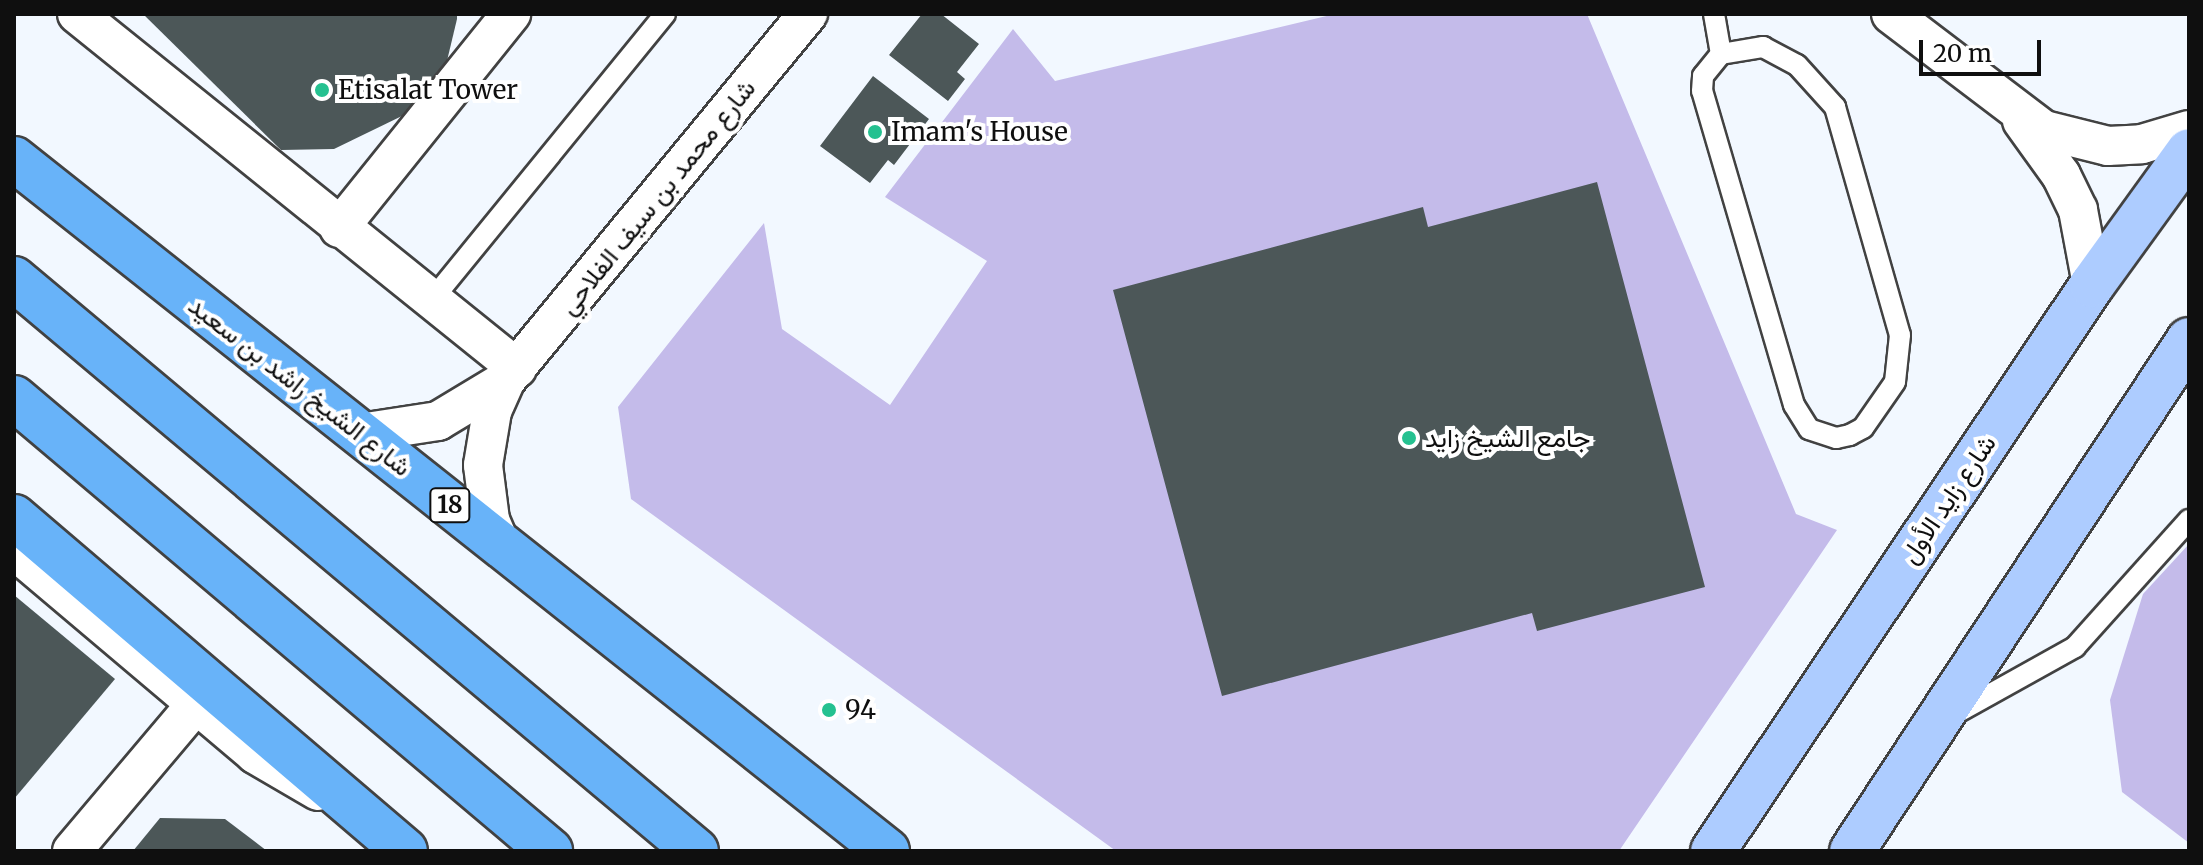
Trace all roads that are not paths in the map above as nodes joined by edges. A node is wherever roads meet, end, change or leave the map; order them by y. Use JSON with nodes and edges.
{"nodes":[{"id":1,"x":77,"y":14,"type":"edge"},
{"id":2,"x":511,"y":14,"type":"edge"},
{"id":3,"x":665,"y":14,"type":"edge"},
{"id":4,"x":808,"y":14,"type":"edge"},
{"id":5,"x":1714,"y":14,"type":"edge"},
{"id":6,"x":1891,"y":14,"type":"edge"},
{"id":7,"x":1721,"y":54,"type":"junction"},
{"id":8,"x":2015,"y":113,"type":"junction"},
{"id":9,"x":2189,"y":130,"type":"edge"},
{"id":10,"x":2189,"y":151,"type":"edge"},
{"id":11,"x":14,"y":159,"type":"edge"},
{"id":12,"x":339,"y":228,"type":"junction"},
{"id":13,"x":14,"y":279,"type":"edge"},
{"id":14,"x":2092,"y":285,"type":"junction"},
{"id":15,"x":431,"y":301,"type":"junction"},
{"id":16,"x":2189,"y":340,"type":"edge"},
{"id":17,"x":511,"y":374,"type":"junction"},
{"id":18,"x":14,"y":398,"type":"edge"},
{"id":19,"x":360,"y":433,"type":"junction"},
{"id":20,"x":14,"y":517,"type":"edge"},
{"id":21,"x":2189,"y":520,"type":"edge"},
{"id":22,"x":501,"y":546,"type":"junction"},
{"id":23,"x":14,"y":550,"type":"edge"},
{"id":24,"x":197,"y":703,"type":"junction"},
{"id":25,"x":1935,"y":725,"type":"junction"},
{"id":26,"x":384,"y":835,"type":"edge"},
{"id":27,"x":72,"y":851,"type":"edge"},
{"id":28,"x":550,"y":851,"type":"edge"},
{"id":29,"x":696,"y":851,"type":"edge"},
{"id":30,"x":887,"y":851,"type":"edge"},
{"id":31,"x":1713,"y":851,"type":"edge"},
{"id":32,"x":1852,"y":851,"type":"edge"}],
"edges":[{"from":1,"to":12,"type":"street"},
{"from":2,"to":12,"type":"street"},
{"from":3,"to":15,"type":"lane"},
{"from":4,"to":17,"type":"street","name":"شارع محمد بن سيف الفلاحي"},
{"from":5,"to":7,"type":"lane"},
{"from":6,"to":8,"type":"street"},
{"from":7,"to":7,"type":"lane"},
{"from":8,"to":9,"type":"street"},
{"from":8,"to":14,"type":"street"},
{"from":10,"to":14,"type":"main road","name":"شارع زايد الأول"},
{"from":11,"to":19,"type":"main road","name":"شارع الشيخ راشد بن سعيد","number":"18"},
{"from":12,"to":15,"type":"street"},
{"from":13,"to":29,"type":"main road"},
{"from":14,"to":31,"type":"main road","name":"شارع زايد الأول"},
{"from":15,"to":17,"type":"street"},
{"from":16,"to":25,"type":"main road"},
{"from":17,"to":19,"type":"street","name":"شارع محمد بن سيف الفلاحي"},
{"from":17,"to":22,"type":"street","name":"شارع محمد بن سيف الفلاحي"},
{"from":18,"to":28,"type":"main road"},
{"from":19,"to":22,"type":"main road","name":"شارع الشيخ راشد بن سعيد","number":"18"},
{"from":20,"to":26,"type":"main road"},
{"from":21,"to":25,"type":"lane"},
{"from":22,"to":30,"type":"main road","name":"شارع الشيخ راشد بن سعيد","number":"18"},
{"from":23,"to":24,"type":"street"},
{"from":24,"to":26,"type":"street"},
{"from":24,"to":27,"type":"street"},
{"from":25,"to":32,"type":"main road"}]}
